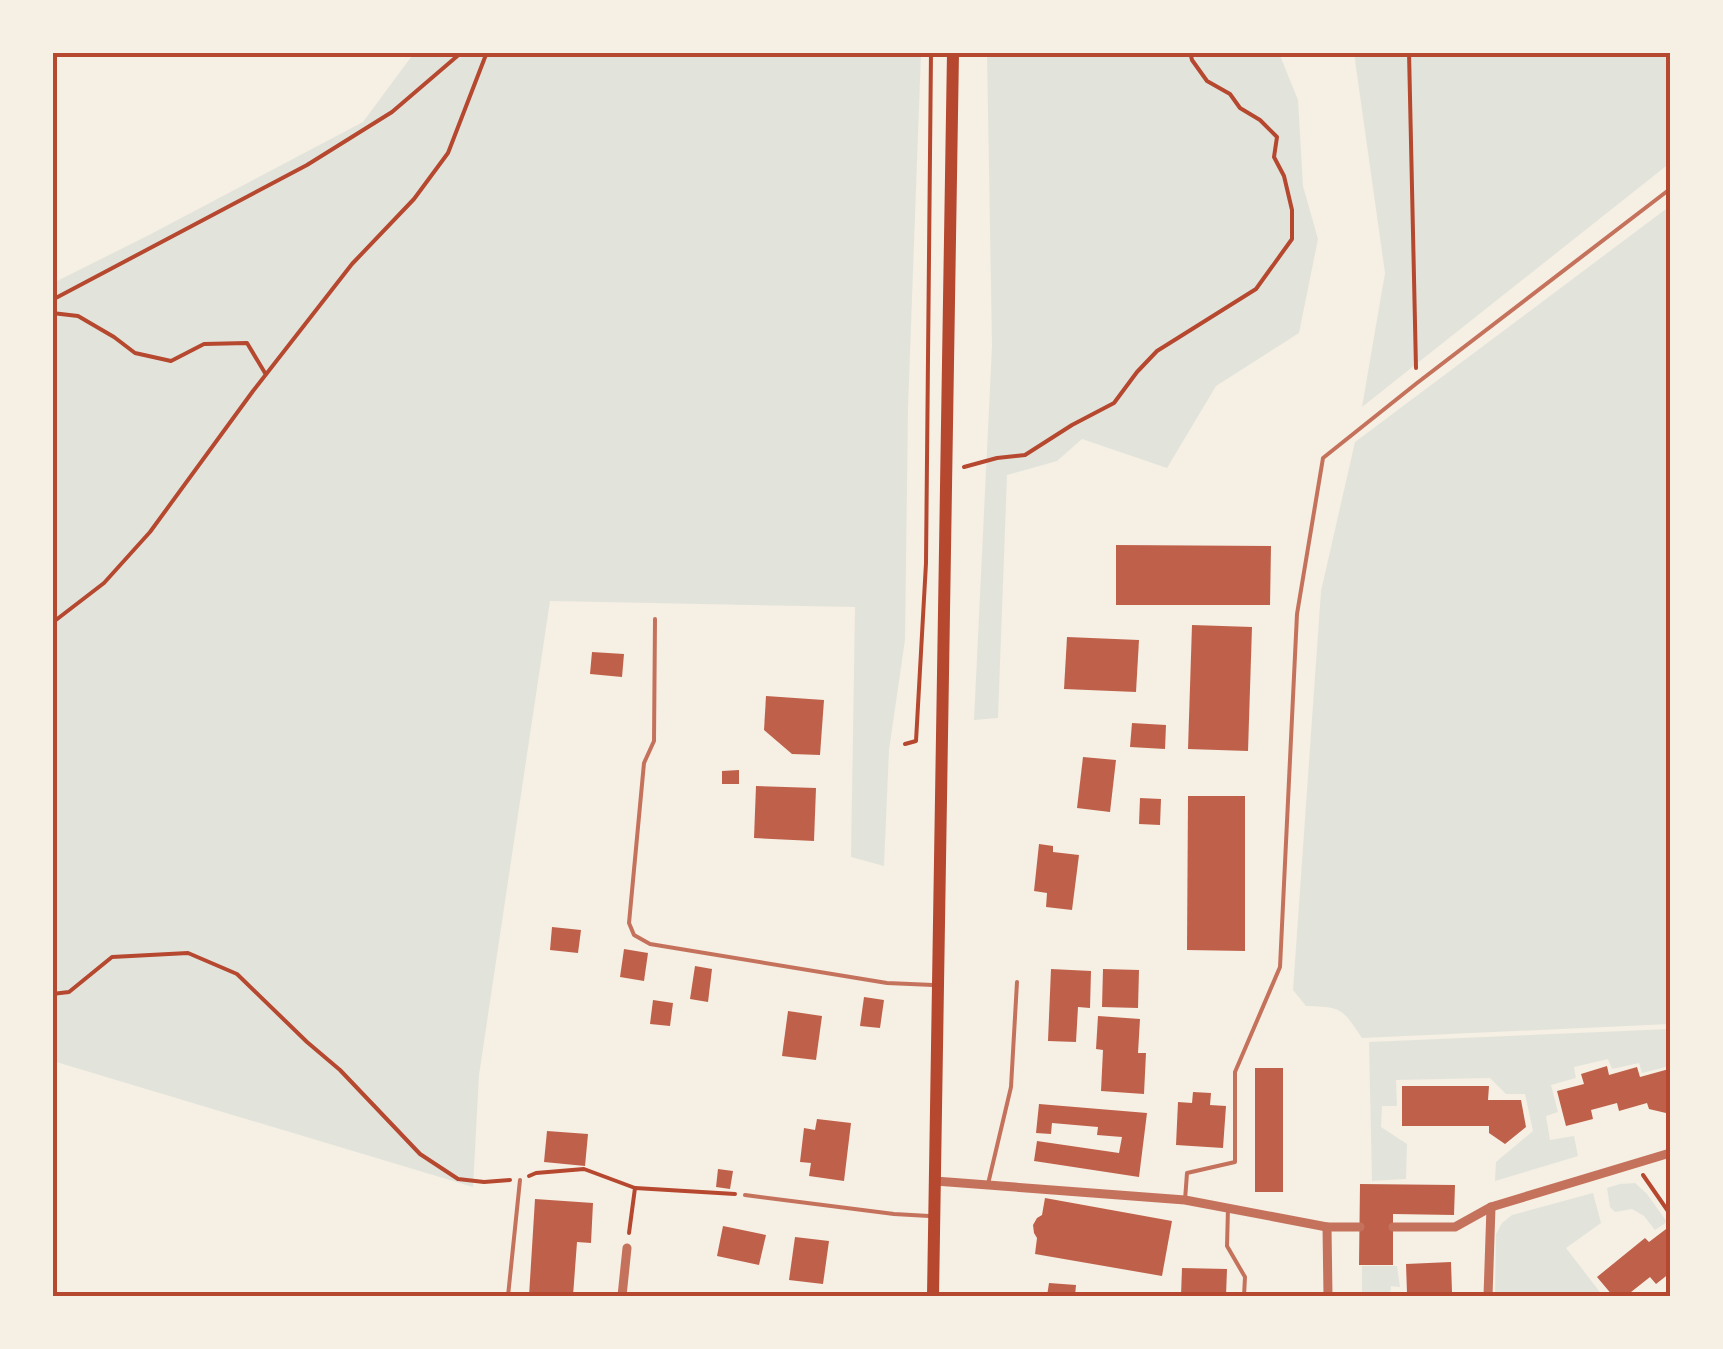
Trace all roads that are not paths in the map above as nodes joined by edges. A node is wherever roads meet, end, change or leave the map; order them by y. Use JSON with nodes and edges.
{"nodes":[{"id":1,"x":953,"y":52,"type":"edge"},
{"id":2,"x":1670,"y":190,"type":"edge"},
{"id":3,"x":655,"y":619,"type":"dead end"},
{"id":4,"x":1017,"y":982,"type":"dead end"},
{"id":5,"x":938,"y":986,"type":"junction"},
{"id":6,"x":1670,"y":1153,"type":"edge"},
{"id":7,"x":520,"y":1180,"type":"road end"},
{"id":8,"x":935,"y":1180,"type":"junction"},
{"id":9,"x":988,"y":1185,"type":"junction"},
{"id":10,"x":745,"y":1195,"type":"road end"},
{"id":11,"x":1185,"y":1200,"type":"junction"},
{"id":12,"x":1491,"y":1207,"type":"junction"},
{"id":13,"x":1228,"y":1208,"type":"junction"},
{"id":14,"x":934,"y":1216,"type":"junction"},
{"id":15,"x":1360,"y":1226,"type":"dead end"},
{"id":16,"x":1326,"y":1227,"type":"junction"},
{"id":17,"x":1393,"y":1227,"type":"dead end"},
{"id":18,"x":627,"y":1248,"type":"road end"},
{"id":19,"x":508,"y":1296,"type":"edge"},
{"id":20,"x":622,"y":1296,"type":"edge"},
{"id":21,"x":933,"y":1296,"type":"edge"},
{"id":22,"x":1244,"y":1296,"type":"edge"},
{"id":23,"x":1328,"y":1296,"type":"edge"},
{"id":24,"x":1488,"y":1296,"type":"edge"}],
"edges":[{"from":1,"to":5,"type":"main road"},
{"from":2,"to":11,"type":"lane"},
{"from":3,"to":5,"type":"lane"},
{"from":4,"to":9,"type":"lane"},
{"from":5,"to":8,"type":"main road"},
{"from":6,"to":12,"type":"street"},
{"from":7,"to":19,"type":"lane"},
{"from":8,"to":9,"type":"street"},
{"from":8,"to":14,"type":"main road"},
{"from":9,"to":11,"type":"street"},
{"from":10,"to":14,"type":"lane"},
{"from":11,"to":13,"type":"street"},
{"from":12,"to":17,"type":"street"},
{"from":12,"to":24,"type":"street"},
{"from":13,"to":16,"type":"street"},
{"from":13,"to":22,"type":"lane"},
{"from":14,"to":21,"type":"main road"},
{"from":15,"to":16,"type":"street"},
{"from":16,"to":23,"type":"street"},
{"from":18,"to":20,"type":"street"}]}
